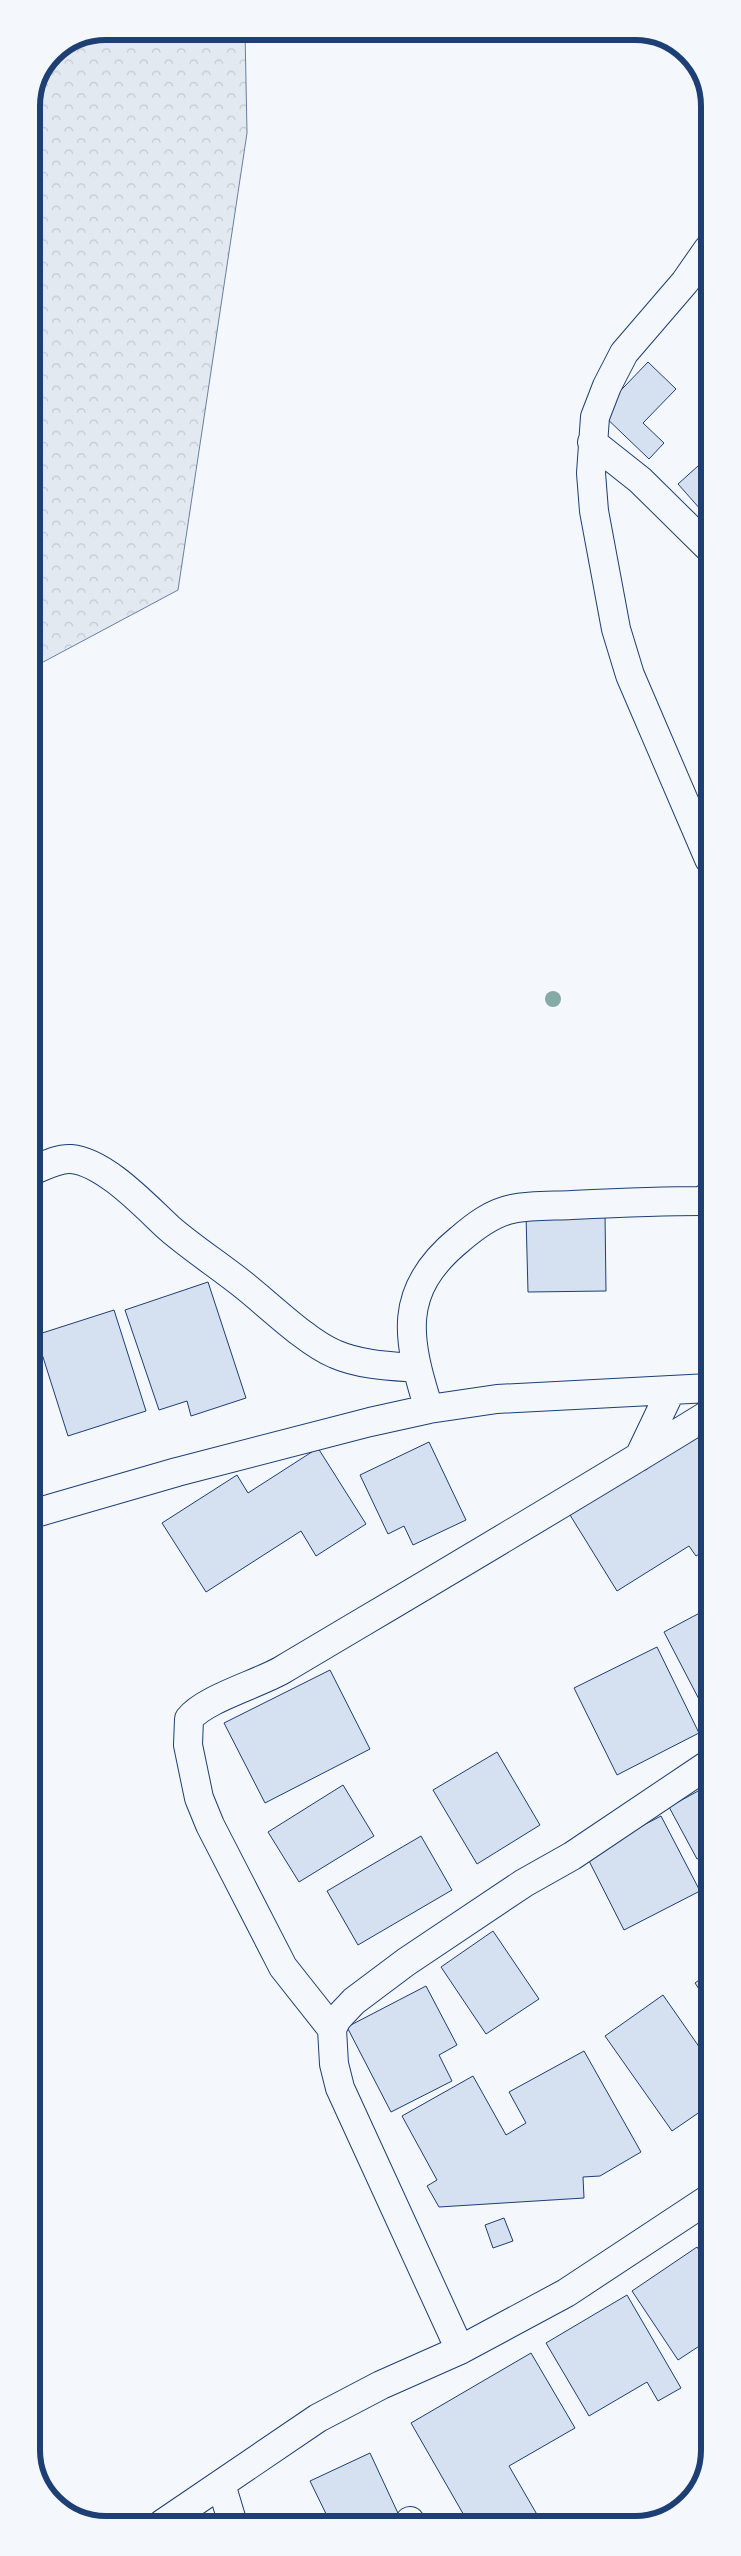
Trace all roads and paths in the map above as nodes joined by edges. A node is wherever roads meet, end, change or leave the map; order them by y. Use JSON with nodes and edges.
{"nodes":[{"id":1,"x":701,"y":259,"type":"edge"},
{"id":2,"x":592,"y":442,"type":"junction"},
{"id":3,"x":701,"y":541,"type":"edge"},
{"id":4,"x":701,"y":841,"type":"edge"},
{"id":5,"x":40,"y":1168,"type":"edge"},
{"id":6,"x":701,"y":1200,"type":"edge"},
{"id":7,"x":417,"y":1368,"type":"junction"},
{"id":8,"x":701,"y":1388,"type":"edge"},
{"id":9,"x":671,"y":1390,"type":"junction"},
{"id":10,"x":429,"y":1409,"type":"junction"},
{"id":11,"x":701,"y":1419,"type":"edge"},
{"id":12,"x":639,"y":1457,"type":"junction"},
{"id":13,"x":40,"y":1511,"type":"edge"},
{"id":14,"x":701,"y":1769,"type":"edge"},
{"id":15,"x":332,"y":2029,"type":"junction"},
{"id":16,"x":701,"y":2204,"type":"edge"},
{"id":17,"x":460,"y":2350,"type":"junction"},
{"id":18,"x":221,"y":2484,"type":"junction"},
{"id":19,"x":174,"y":2516,"type":"edge"},
{"id":20,"x":231,"y":2516,"type":"edge"}],
"edges":[{"from":1,"to":2,"type":"street"},
{"from":2,"to":3,"type":"street"},
{"from":2,"to":4,"type":"street"},
{"from":5,"to":7,"type":"street"},
{"from":6,"to":7,"type":"street"},
{"from":7,"to":10,"type":"street"},
{"from":8,"to":9,"type":"street"},
{"from":9,"to":10,"type":"street"},
{"from":9,"to":12,"type":"street"},
{"from":10,"to":13,"type":"street"},
{"from":11,"to":12,"type":"street"},
{"from":12,"to":15,"type":"street"},
{"from":14,"to":15,"type":"street"},
{"from":15,"to":17,"type":"street"},
{"from":16,"to":17,"type":"street"},
{"from":17,"to":18,"type":"street"},
{"from":18,"to":19,"type":"street"},
{"from":18,"to":20,"type":"street"}]}
